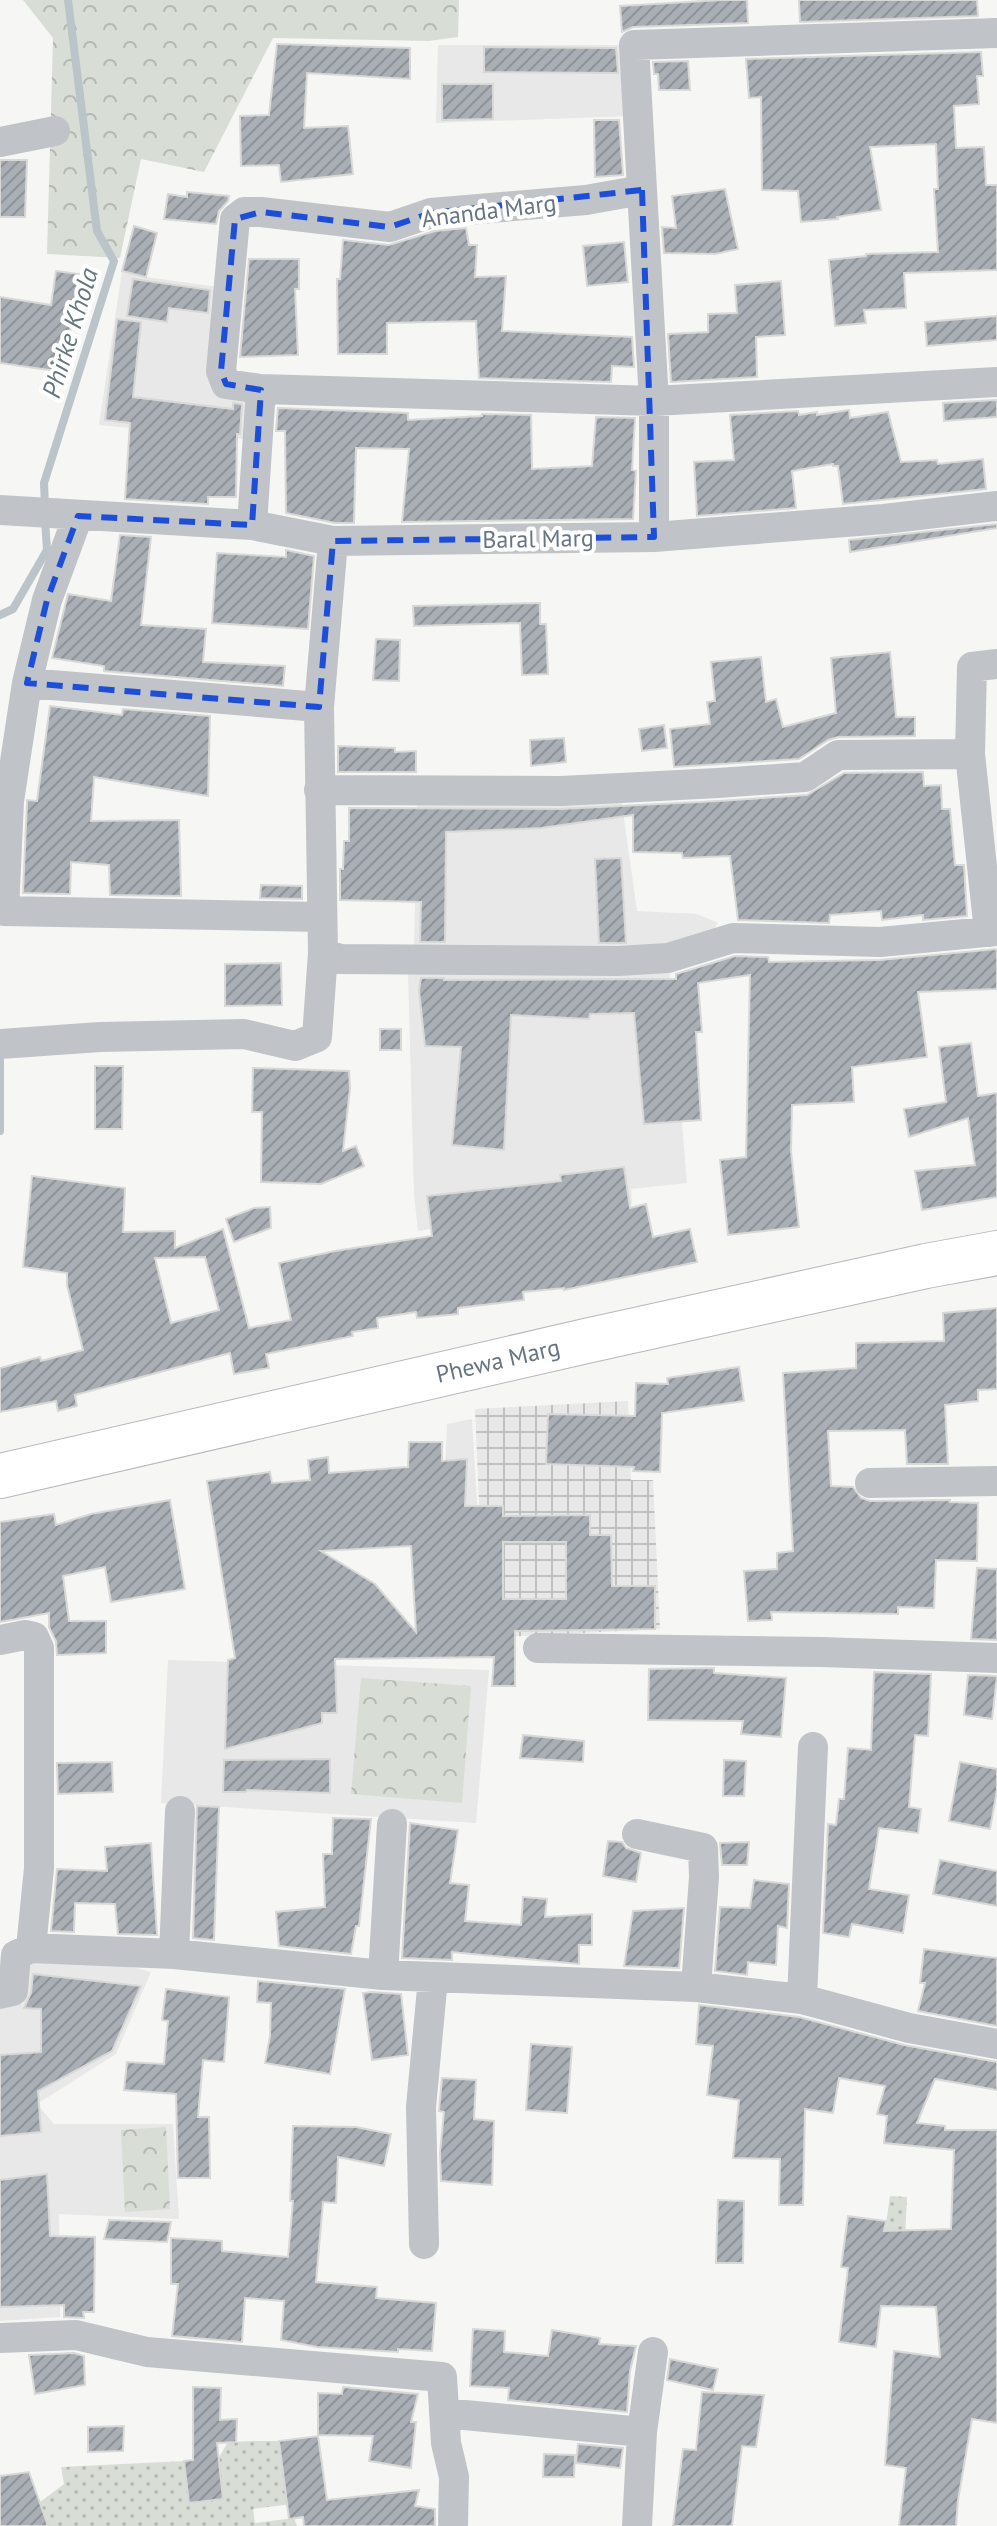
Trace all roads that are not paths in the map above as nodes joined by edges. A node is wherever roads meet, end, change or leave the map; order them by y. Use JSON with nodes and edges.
{"nodes":[{"id":1,"x":997,"y":33,"type":"edge"},
{"id":2,"x":55,"y":131,"type":"dead end"},
{"id":3,"x":0,"y":142,"type":"edge"},
{"id":4,"x":642,"y":190,"type":"junction"},
{"id":5,"x":997,"y":382,"type":"edge"},
{"id":6,"x":261,"y":389,"type":"junction"},
{"id":7,"x":654,"y":401,"type":"junction"},
{"id":8,"x":997,"y":506,"type":"edge"},
{"id":9,"x":7,"y":510,"type":"edge"},
{"id":10,"x":78,"y":516,"type":"junction"},
{"id":11,"x":252,"y":525,"type":"junction"},
{"id":12,"x":654,"y":537,"type":"junction"},
{"id":13,"x":333,"y":541,"type":"junction"},
{"id":14,"x":997,"y":664,"type":"edge"},
{"id":15,"x":27,"y":683,"type":"junction"},
{"id":16,"x":319,"y":707,"type":"junction"},
{"id":17,"x":970,"y":754,"type":"junction"},
{"id":18,"x":319,"y":790,"type":"junction"},
{"id":19,"x":322,"y":917,"type":"junction"},
{"id":20,"x":993,"y":932,"type":"edge"},
{"id":21,"x":323,"y":953,"type":"junction"},
{"id":22,"x":0,"y":1044,"type":"edge"},
{"id":23,"x":997,"y":1253,"type":"edge"},
{"id":24,"x":0,"y":1476,"type":"edge"},
{"id":25,"x":997,"y":1481,"type":"edge"},
{"id":26,"x":870,"y":1483,"type":"dead end"},
{"id":27,"x":0,"y":1640,"type":"edge"},
{"id":28,"x":538,"y":1648,"type":"dead end"},
{"id":29,"x":997,"y":1658,"type":"edge"},
{"id":30,"x":813,"y":1747,"type":"dead end"},
{"id":31,"x":180,"y":1811,"type":"dead end"},
{"id":32,"x":392,"y":1824,"type":"dead end"},
{"id":33,"x":637,"y":1834,"type":"dead end"},
{"id":34,"x":31,"y":1948,"type":"junction"},
{"id":35,"x":174,"y":1954,"type":"junction"},
{"id":36,"x":383,"y":1975,"type":"junction"},
{"id":37,"x":433,"y":1978,"type":"junction"},
{"id":38,"x":696,"y":1987,"type":"junction"},
{"id":39,"x":0,"y":1994,"type":"edge"},
{"id":40,"x":802,"y":1999,"type":"junction"},
{"id":41,"x":997,"y":2044,"type":"edge"},
{"id":42,"x":424,"y":2244,"type":"dead end"},
{"id":43,"x":0,"y":2338,"type":"edge"},
{"id":44,"x":653,"y":2352,"type":"dead end"},
{"id":45,"x":444,"y":2413,"type":"junction"},
{"id":46,"x":642,"y":2432,"type":"junction"},
{"id":47,"x":453,"y":2526,"type":"edge"},
{"id":48,"x":637,"y":2526,"type":"edge"}],
"edges":[{"from":1,"to":4,"type":"street"},
{"from":2,"to":3,"type":"street"},
{"from":4,"to":6,"type":"street","name":"Ananda Marg"},
{"from":4,"to":7,"type":"street"},
{"from":5,"to":7,"type":"street","name":"Ananda Marg"},
{"from":6,"to":7,"type":"street","name":"Ananda Marg"},
{"from":6,"to":11,"type":"street"},
{"from":7,"to":12,"type":"street"},
{"from":8,"to":12,"type":"street","name":"Baral Marg"},
{"from":9,"to":10,"type":"street","name":"Baral Marg"},
{"from":10,"to":11,"type":"street","name":"Baral Marg"},
{"from":10,"to":15,"type":"street"},
{"from":11,"to":13,"type":"street","name":"Baral Marg"},
{"from":12,"to":13,"type":"street","name":"Baral Marg"},
{"from":13,"to":16,"type":"street"},
{"from":14,"to":17,"type":"street"},
{"from":15,"to":16,"type":"street"},
{"from":15,"to":19,"type":"street"},
{"from":16,"to":18,"type":"street"},
{"from":17,"to":18,"type":"street"},
{"from":17,"to":20,"type":"street"},
{"from":18,"to":19,"type":"street"},
{"from":19,"to":21,"type":"street"},
{"from":20,"to":21,"type":"street"},
{"from":21,"to":22,"type":"street"},
{"from":23,"to":24,"type":"highway","name":"Phewa Marg"},
{"from":25,"to":26,"type":"street"},
{"from":27,"to":34,"type":"street"},
{"from":28,"to":29,"type":"street"},
{"from":30,"to":40,"type":"street"},
{"from":31,"to":35,"type":"street"},
{"from":32,"to":36,"type":"street"},
{"from":33,"to":38,"type":"street"},
{"from":34,"to":35,"type":"street"},
{"from":34,"to":39,"type":"street"},
{"from":35,"to":36,"type":"street"},
{"from":36,"to":37,"type":"street"},
{"from":37,"to":38,"type":"street"},
{"from":37,"to":42,"type":"street"},
{"from":38,"to":40,"type":"street"},
{"from":40,"to":41,"type":"street"},
{"from":43,"to":45,"type":"street"},
{"from":44,"to":46,"type":"street"},
{"from":45,"to":46,"type":"street"},
{"from":45,"to":47,"type":"street"},
{"from":46,"to":48,"type":"street"}]}
